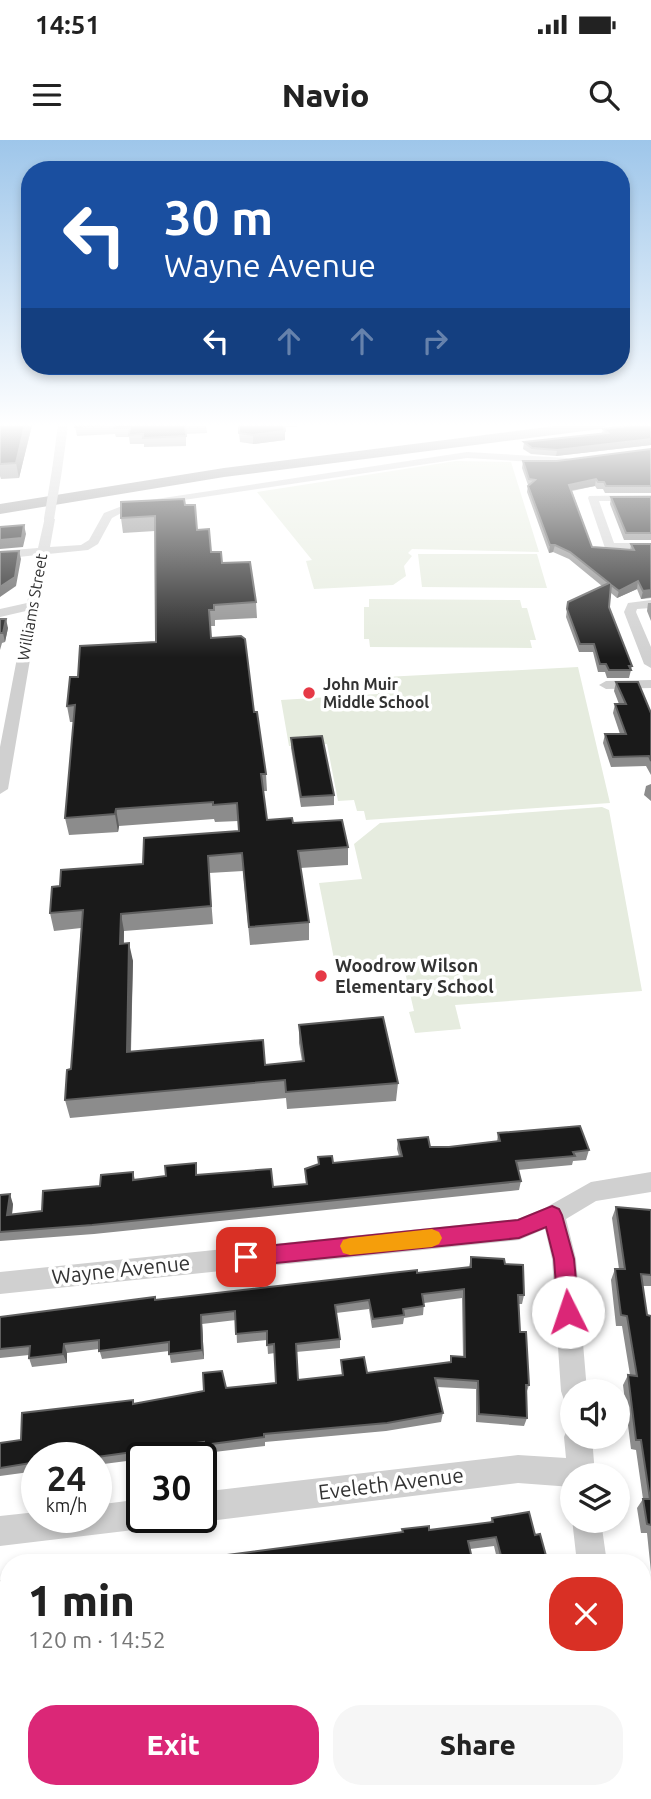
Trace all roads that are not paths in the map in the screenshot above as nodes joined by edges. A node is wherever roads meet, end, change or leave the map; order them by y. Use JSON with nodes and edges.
{"nodes":[{"id":1,"x":39,"y":502,"type":"edge"},
{"id":2,"x":51,"y":502,"type":"edge"},
{"id":3,"x":148,"y":502,"type":"edge"},
{"id":4,"x":594,"y":502,"type":"edge"},
{"id":5,"x":0,"y":509,"type":"edge"},
{"id":6,"x":651,"y":546,"type":"edge"},
{"id":7,"x":41,"y":553,"type":"junction"},
{"id":8,"x":0,"y":555,"type":"edge"},
{"id":9,"x":651,"y":604,"type":"edge"},
{"id":10,"x":32,"y":606,"type":"junction"},
{"id":11,"x":0,"y":613,"type":"edge"},
{"id":12,"x":651,"y":663,"type":"edge"},
{"id":13,"x":651,"y":684,"type":"edge"},
{"id":14,"x":606,"y":685,"type":"dead end"},
{"id":15,"x":6,"y":719,"type":"edge"},
{"id":16,"x":0,"y":789,"type":"edge"},
{"id":17,"x":651,"y":1182,"type":"edge"},
{"id":18,"x":552,"y":1215,"type":"junction"},
{"id":19,"x":0,"y":1283,"type":"edge"},
{"id":20,"x":573,"y":1379,"type":"edge"},
{"id":21,"x":560,"y":1472,"type":"edge"},
{"id":22,"x":217,"y":1505,"type":"edge"},
{"id":23,"x":126,"y":1516,"type":"edge"},
{"id":24,"x":0,"y":1531,"type":"edge"},
{"id":25,"x":588,"y":1533,"type":"edge"},
{"id":26,"x":591,"y":1554,"type":"edge"}],
"edges":[{"from":1,"to":5,"type":"highway"},
{"from":2,"to":7,"type":"street","name":"Williams Street","bridge":true},
{"from":3,"to":7,"type":"street"},
{"from":4,"to":6,"type":"street"},
{"from":7,"to":8,"type":"street"},
{"from":7,"to":10,"type":"street","name":"Williams Street"},
{"from":9,"to":12,"type":"street"},
{"from":10,"to":11,"type":"street"},
{"from":10,"to":15,"type":"street","name":"Williams Street"},
{"from":13,"to":14,"type":"street"},
{"from":15,"to":16,"type":"street","name":"Williams Street"},
{"from":17,"to":18,"type":"street","name":"Wayne Avenue"},
{"from":18,"to":19,"type":"street","name":"Wayne Avenue"},
{"from":18,"to":20,"type":"street"},
{"from":21,"to":22,"type":"street","name":"Eveleth Avenue"},
{"from":23,"to":24,"type":"street"},
{"from":25,"to":26,"type":"street"}]}
